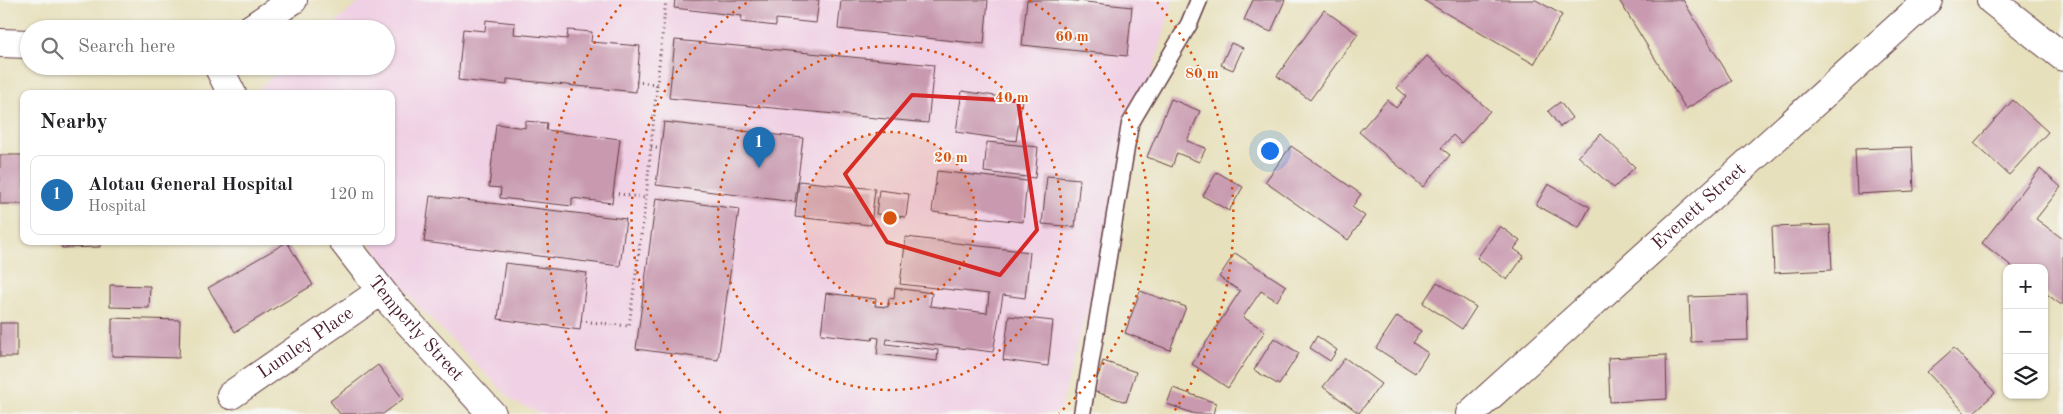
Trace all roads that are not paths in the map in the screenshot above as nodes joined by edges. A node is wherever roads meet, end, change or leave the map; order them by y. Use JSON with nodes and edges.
{"nodes":[{"id":1,"x":293,"y":0,"type":"edge"},
{"id":2,"x":1199,"y":0,"type":"edge"},
{"id":3,"x":1928,"y":0,"type":"edge"},
{"id":4,"x":1991,"y":0,"type":"edge"},
{"id":5,"x":263,"y":20,"type":"edge"},
{"id":6,"x":0,"y":43,"type":"edge"},
{"id":7,"x":20,"y":44,"type":"edge"},
{"id":8,"x":2063,"y":57,"type":"edge"},
{"id":9,"x":222,"y":75,"type":"edge"},
{"id":10,"x":230,"y":90,"type":"edge"},
{"id":11,"x":346,"y":245,"type":"edge"},
{"id":12,"x":381,"y":291,"type":"junction"},
{"id":13,"x":231,"y":395,"type":"dead end"},
{"id":14,"x":492,"y":414,"type":"edge"},
{"id":15,"x":1082,"y":414,"type":"edge"},
{"id":16,"x":1470,"y":414,"type":"edge"}],
"edges":[{"from":1,"to":5,"type":"street"},
{"from":2,"to":15,"type":"lane"},
{"from":3,"to":16,"type":"street","name":"Evenett Street"},
{"from":4,"to":8,"type":"street"},
{"from":6,"to":7,"type":"street"},
{"from":9,"to":10,"type":"street"},
{"from":11,"to":12,"type":"street","name":"Temperly Street"},
{"from":12,"to":13,"type":"street","name":"Lumley Place"},
{"from":12,"to":14,"type":"street","name":"Temperly Street"}]}
